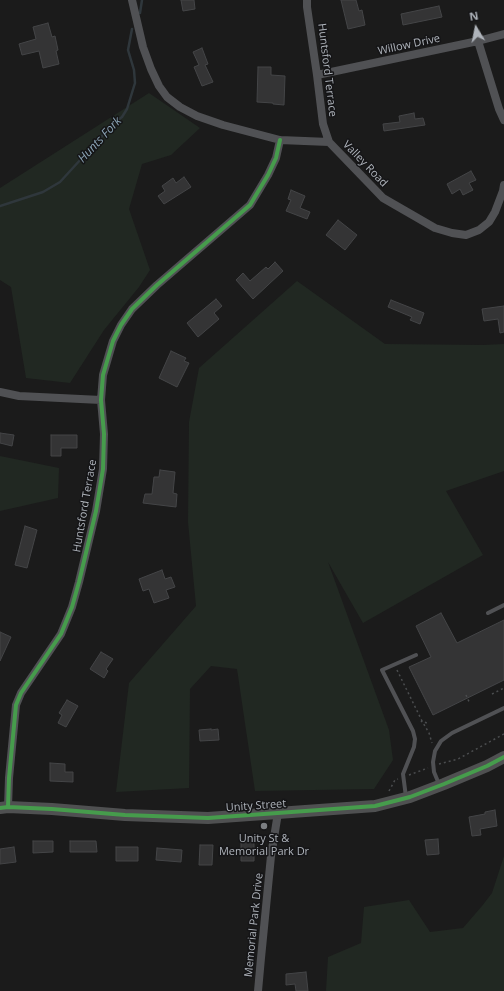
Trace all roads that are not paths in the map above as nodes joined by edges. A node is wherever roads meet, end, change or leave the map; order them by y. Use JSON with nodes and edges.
{"nodes":[{"id":1,"x":132,"y":0,"type":"edge"},
{"id":2,"x":307,"y":0,"type":"edge"},
{"id":3,"x":504,"y":34,"type":"edge"},
{"id":4,"x":478,"y":41,"type":"junction"},
{"id":5,"x":317,"y":76,"type":"junction"},
{"id":6,"x":504,"y":120,"type":"edge"},
{"id":7,"x":280,"y":140,"type":"junction"},
{"id":8,"x":329,"y":142,"type":"junction"},
{"id":9,"x":504,"y":185,"type":"edge"},
{"id":10,"x":0,"y":392,"type":"edge"},
{"id":11,"x":101,"y":400,"type":"junction"},
{"id":12,"x":504,"y":605,"type":"edge"},
{"id":13,"x":488,"y":613,"type":"dead end"},
{"id":14,"x":416,"y":655,"type":"dead end"},
{"id":15,"x":504,"y":708,"type":"edge"},
{"id":16,"x":504,"y":757,"type":"edge"},
{"id":17,"x":440,"y":786,"type":"junction"},
{"id":18,"x":406,"y":798,"type":"junction"},
{"id":19,"x":4,"y":807,"type":"edge"},
{"id":20,"x":278,"y":813,"type":"junction"},
{"id":21,"x":258,"y":991,"type":"edge"}],
"edges":[{"from":1,"to":7,"type":"street","name":"Valley Road"},
{"from":2,"to":5,"type":"street","name":"Huntsford Terrace"},
{"from":3,"to":4,"type":"street","name":"Willow Drive"},
{"from":4,"to":5,"type":"street","name":"Willow Drive"},
{"from":4,"to":6,"type":"street"},
{"from":5,"to":8,"type":"street","name":"Huntsford Terrace"},
{"from":7,"to":8,"type":"street","name":"Valley Road"},
{"from":7,"to":11,"type":"street","name":"Huntsford Terrace"},
{"from":8,"to":9,"type":"street","name":"Valley Road"},
{"from":10,"to":11,"type":"street"},
{"from":11,"to":19,"type":"street","name":"Huntsford Terrace"},
{"from":12,"to":13,"type":"lane"},
{"from":14,"to":18,"type":"lane"},
{"from":15,"to":17,"type":"lane"},
{"from":16,"to":17,"type":"street","name":"Unity Street"},
{"from":17,"to":18,"type":"street","name":"Unity Street"},
{"from":18,"to":20,"type":"street","name":"Unity Street"},
{"from":19,"to":20,"type":"street","name":"Unity Street"},
{"from":20,"to":21,"type":"street","name":"Memorial Park Drive"}]}
